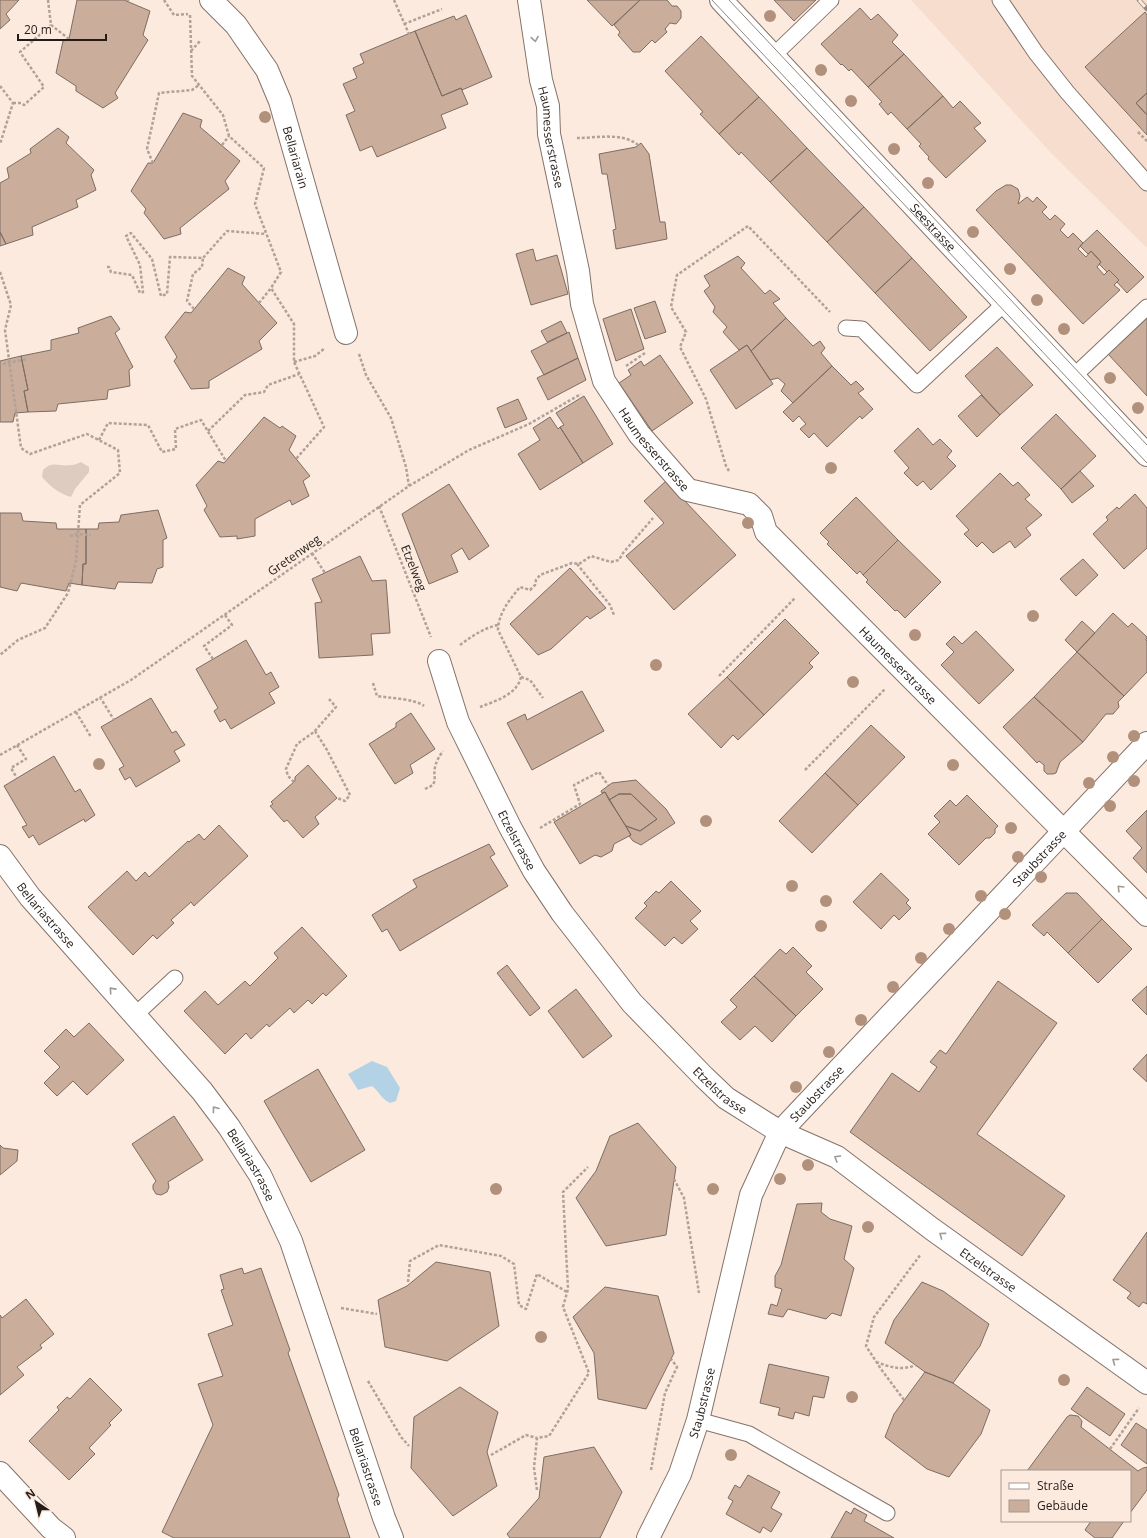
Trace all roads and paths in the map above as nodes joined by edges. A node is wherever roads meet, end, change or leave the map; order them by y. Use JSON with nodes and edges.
{"nodes":[{"id":1,"x":48,"y":0,"type":"edge"},
{"id":2,"x":164,"y":0,"type":"edge"},
{"id":3,"x":211,"y":0,"type":"edge"},
{"id":4,"x":394,"y":0,"type":"edge"},
{"id":5,"x":529,"y":0,"type":"edge"},
{"id":6,"x":721,"y":0,"type":"edge"},
{"id":7,"x":831,"y":0,"type":"edge"},
{"id":8,"x":1000,"y":0,"type":"edge"},
{"id":9,"x":189,"y":7,"type":"dead end"},
{"id":10,"x":442,"y":9,"type":"dead end"},
{"id":11,"x":190,"y":14,"type":"junction"},
{"id":12,"x":404,"y":24,"type":"junction"},
{"id":13,"x":51,"y":25,"type":"junction"},
{"id":14,"x":409,"y":34,"type":"dead end"},
{"id":15,"x":69,"y":39,"type":"dead end"},
{"id":16,"x":200,"y":41,"type":"dead end"},
{"id":17,"x":191,"y":52,"type":"junction"},
{"id":18,"x":773,"y":56,"type":"junction"},
{"id":19,"x":198,"y":84,"type":"junction"},
{"id":20,"x":0,"y":86,"type":"edge"},
{"id":21,"x":13,"y":103,"type":"junction"},
{"id":22,"x":1138,"y":132,"type":"dead end"},
{"id":23,"x":229,"y":136,"type":"junction"},
{"id":24,"x":577,"y":138,"type":"dead end"},
{"id":25,"x":1147,"y":141,"type":"edge"},
{"id":26,"x":0,"y":144,"type":"edge"},
{"id":27,"x":222,"y":145,"type":"dead end"},
{"id":28,"x":638,"y":145,"type":"dead end"},
{"id":29,"x":153,"y":164,"type":"dead end"},
{"id":30,"x":1147,"y":184,"type":"edge"},
{"id":31,"x":266,"y":234,"type":"junction"},
{"id":32,"x":203,"y":258,"type":"junction"},
{"id":33,"x":107,"y":267,"type":"dead end"},
{"id":34,"x":0,"y":272,"type":"edge"},
{"id":35,"x":271,"y":288,"type":"junction"},
{"id":36,"x":259,"y":303,"type":"dead end"},
{"id":37,"x":1005,"y":303,"type":"junction"},
{"id":38,"x":1147,"y":307,"type":"edge"},
{"id":39,"x":194,"y":309,"type":"dead end"},
{"id":40,"x":846,"y":328,"type":"joint"},
{"id":41,"x":346,"y":333,"type":"dead end"},
{"id":42,"x":314,"y":356,"type":"dead end"},
{"id":43,"x":27,"y":359,"type":"dead end"},
{"id":44,"x":10,"y":362,"type":"junction"},
{"id":45,"x":294,"y":362,"type":"junction"},
{"id":46,"x":3,"y":364,"type":"dead end"},
{"id":47,"x":362,"y":366,"type":"dead end"},
{"id":48,"x":299,"y":374,"type":"junction"},
{"id":49,"x":1074,"y":376,"type":"junction"},
{"id":50,"x":604,"y":381,"type":"junction"},
{"id":51,"x":208,"y":431,"type":"junction"},
{"id":52,"x":99,"y":440,"type":"junction"},
{"id":53,"x":1147,"y":454,"type":"edge"},
{"id":54,"x":296,"y":459,"type":"dead end"},
{"id":55,"x":226,"y":461,"type":"dead end"},
{"id":56,"x":409,"y":486,"type":"junction"},
{"id":57,"x":749,"y":504,"type":"junction"},
{"id":58,"x":379,"y":506,"type":"junction"},
{"id":59,"x":653,"y":518,"type":"dead end"},
{"id":60,"x":78,"y":534,"type":"junction"},
{"id":61,"x":92,"y":534,"type":"dead end"},
{"id":62,"x":70,"y":536,"type":"dead end"},
{"id":63,"x":312,"y":553,"type":"junction"},
{"id":64,"x":576,"y":564,"type":"junction"},
{"id":65,"x":325,"y":572,"type":"dead end"},
{"id":66,"x":788,"y":605,"type":"dead end"},
{"id":67,"x":225,"y":615,"type":"junction"},
{"id":68,"x":614,"y":615,"type":"dead end"},
{"id":69,"x":498,"y":625,"type":"junction"},
{"id":70,"x":470,"y":636,"type":"dead end"},
{"id":71,"x":432,"y":638,"type":"dead end"},
{"id":72,"x":0,"y":655,"type":"edge"},
{"id":73,"x":213,"y":659,"type":"dead end"},
{"id":74,"x":440,"y":661,"type":"dead end"},
{"id":75,"x":719,"y":676,"type":"dead end"},
{"id":76,"x":521,"y":677,"type":"junction"},
{"id":77,"x":373,"y":683,"type":"dead end"},
{"id":78,"x":886,"y":688,"type":"dead end"},
{"id":79,"x":100,"y":697,"type":"junction"},
{"id":80,"x":543,"y":698,"type":"dead end"},
{"id":81,"x":330,"y":699,"type":"dead end"},
{"id":82,"x":478,"y":708,"type":"dead end"},
{"id":83,"x":426,"y":709,"type":"dead end"},
{"id":84,"x":76,"y":712,"type":"junction"},
{"id":85,"x":114,"y":720,"type":"dead end"},
{"id":86,"x":315,"y":731,"type":"junction"},
{"id":87,"x":91,"y":737,"type":"dead end"},
{"id":88,"x":1147,"y":743,"type":"edge"},
{"id":89,"x":17,"y":745,"type":"junction"},
{"id":90,"x":445,"y":749,"type":"dead end"},
{"id":91,"x":0,"y":754,"type":"edge"},
{"id":92,"x":805,"y":770,"type":"dead end"},
{"id":93,"x":17,"y":778,"type":"dead end"},
{"id":94,"x":294,"y":782,"type":"dead end"},
{"id":95,"x":608,"y":785,"type":"dead end"},
{"id":96,"x":425,"y":789,"type":"dead end"},
{"id":97,"x":337,"y":798,"type":"dead end"},
{"id":98,"x":1064,"y":831,"type":"junction"},
{"id":99,"x":535,"y":832,"type":"dead end"},
{"id":100,"x":0,"y":856,"type":"edge"},
{"id":101,"x":1147,"y":915,"type":"edge"},
{"id":102,"x":176,"y":978,"type":"dead end"},
{"id":103,"x":134,"y":1016,"type":"junction"},
{"id":104,"x":780,"y":1132,"type":"junction"},
{"id":105,"x":588,"y":1167,"type":"dead end"},
{"id":106,"x":674,"y":1179,"type":"dead end"},
{"id":107,"x":925,"y":1248,"type":"dead end"},
{"id":108,"x":408,"y":1282,"type":"dead end"},
{"id":109,"x":567,"y":1292,"type":"junction"},
{"id":110,"x":699,"y":1296,"type":"dead end"},
{"id":111,"x":335,"y":1307,"type":"dead end"},
{"id":112,"x":376,"y":1314,"type":"dead end"},
{"id":113,"x":671,"y":1359,"type":"dead end"},
{"id":114,"x":876,"y":1361,"type":"junction"},
{"id":115,"x":916,"y":1365,"type":"dead end"},
{"id":116,"x":363,"y":1378,"type":"dead end"},
{"id":117,"x":1147,"y":1383,"type":"edge"},
{"id":118,"x":904,"y":1400,"type":"dead end"},
{"id":119,"x":1142,"y":1404,"type":"dead end"},
{"id":120,"x":698,"y":1420,"type":"junction"},
{"id":121,"x":537,"y":1438,"type":"junction"},
{"id":122,"x":409,"y":1446,"type":"dead end"},
{"id":123,"x":1110,"y":1449,"type":"dead end"},
{"id":124,"x":491,"y":1455,"type":"dead end"},
{"id":125,"x":0,"y":1473,"type":"edge"},
{"id":126,"x":650,"y":1475,"type":"dead end"},
{"id":127,"x":537,"y":1490,"type":"dead end"},
{"id":128,"x":887,"y":1513,"type":"dead end"},
{"id":129,"x":54,"y":1535,"type":"edge"},
{"id":130,"x":392,"y":1538,"type":"edge"},
{"id":131,"x":648,"y":1538,"type":"edge"}],
"edges":[{"from":1,"to":13,"type":"path"},
{"from":2,"to":11,"type":"path"},
{"from":3,"to":41,"type":"street","name":"Bellariarain"},
{"from":4,"to":12,"type":"path"},
{"from":5,"to":50,"type":"street","name":"Haumesserstrasse","one_way":true},
{"from":6,"to":18,"type":"street","name":"Seestrasse"},
{"from":7,"to":18,"type":"lane"},
{"from":8,"to":30,"type":"lane"},
{"from":9,"to":11,"type":"path"},
{"from":10,"to":12,"type":"path"},
{"from":11,"to":17,"type":"path"},
{"from":12,"to":14,"type":"path"},
{"from":13,"to":15,"type":"path"},
{"from":13,"to":21,"type":"path"},
{"from":16,"to":17,"type":"path"},
{"from":17,"to":19,"type":"path"},
{"from":18,"to":37,"type":"street","name":"Seestrasse"},
{"from":19,"to":23,"type":"path"},
{"from":19,"to":29,"type":"path"},
{"from":20,"to":21,"type":"path"},
{"from":21,"to":26,"type":"path"},
{"from":22,"to":25,"type":"path"},
{"from":23,"to":27,"type":"path"},
{"from":23,"to":31,"type":"path"},
{"from":24,"to":28,"type":"path"},
{"from":31,"to":32,"type":"path"},
{"from":31,"to":35,"type":"path"},
{"from":32,"to":33,"type":"path"},
{"from":32,"to":39,"type":"path"},
{"from":34,"to":44,"type":"path"},
{"from":35,"to":36,"type":"path"},
{"from":35,"to":45,"type":"path"},
{"from":37,"to":40,"type":"lane"},
{"from":37,"to":49,"type":"street","name":"Seestrasse"},
{"from":38,"to":49,"type":"lane"},
{"from":40,"to":57,"type":"path"},
{"from":42,"to":45,"type":"path"},
{"from":43,"to":44,"type":"path"},
{"from":44,"to":46,"type":"path"},
{"from":44,"to":52,"type":"path"},
{"from":45,"to":48,"type":"path"},
{"from":47,"to":56,"type":"path"},
{"from":48,"to":51,"type":"path"},
{"from":48,"to":54,"type":"path"},
{"from":49,"to":53,"type":"street","name":"Seestrasse"},
{"from":50,"to":56,"type":"path","name":"Gretenweg"},
{"from":50,"to":57,"type":"street","name":"Haumesserstrasse"},
{"from":51,"to":52,"type":"path"},
{"from":51,"to":55,"type":"path"},
{"from":52,"to":60,"type":"path"},
{"from":56,"to":58,"type":"path","name":"Gretenweg"},
{"from":57,"to":98,"type":"street","name":"Haumesserstrasse"},
{"from":58,"to":63,"type":"path","name":"Gretenweg"},
{"from":58,"to":71,"type":"path","name":"Etzelweg"},
{"from":59,"to":64,"type":"path"},
{"from":60,"to":61,"type":"path"},
{"from":60,"to":62,"type":"path"},
{"from":60,"to":72,"type":"path"},
{"from":63,"to":65,"type":"path"},
{"from":63,"to":67,"type":"path","name":"Gretenweg"},
{"from":64,"to":68,"type":"path"},
{"from":64,"to":69,"type":"path"},
{"from":66,"to":75,"type":"path"},
{"from":67,"to":73,"type":"path"},
{"from":67,"to":79,"type":"path","name":"Gretenweg"},
{"from":69,"to":70,"type":"path"},
{"from":69,"to":76,"type":"path"},
{"from":74,"to":104,"type":"street","name":"Etzelstrasse"},
{"from":76,"to":80,"type":"path"},
{"from":76,"to":82,"type":"path"},
{"from":77,"to":83,"type":"path"},
{"from":78,"to":92,"type":"path"},
{"from":79,"to":84,"type":"path","name":"Gretenweg"},
{"from":79,"to":85,"type":"path"},
{"from":81,"to":86,"type":"path"},
{"from":84,"to":87,"type":"path"},
{"from":84,"to":89,"type":"path","name":"Gretenweg"},
{"from":86,"to":94,"type":"path"},
{"from":86,"to":97,"type":"path"},
{"from":88,"to":98,"type":"street","name":"Staubstrasse"},
{"from":89,"to":91,"type":"path","name":"Gretenweg"},
{"from":89,"to":93,"type":"path"},
{"from":90,"to":96,"type":"path"},
{"from":95,"to":99,"type":"path"},
{"from":101,"to":98,"type":"street","name":"Haumesserstrasse","one_way":true},
{"from":98,"to":104,"type":"street","name":"Staubstrasse"},
{"from":103,"to":100,"type":"street","name":"Bellariastrasse","one_way":true},
{"from":102,"to":103,"type":"lane"},
{"from":130,"to":103,"type":"street","name":"Bellariastrasse","one_way":true},
{"from":117,"to":104,"type":"street","name":"Etzelstrasse","one_way":true},
{"from":104,"to":120,"type":"street","name":"Staubstrasse"},
{"from":105,"to":109,"type":"path"},
{"from":106,"to":110,"type":"path"},
{"from":107,"to":114,"type":"path"},
{"from":108,"to":109,"type":"path"},
{"from":109,"to":121,"type":"path"},
{"from":111,"to":112,"type":"path"},
{"from":113,"to":126,"type":"path"},
{"from":114,"to":115,"type":"path"},
{"from":114,"to":118,"type":"path"},
{"from":116,"to":122,"type":"path"},
{"from":119,"to":123,"type":"path"},
{"from":120,"to":128,"type":"lane"},
{"from":120,"to":131,"type":"street","name":"Staubstrasse"},
{"from":121,"to":124,"type":"path"},
{"from":121,"to":127,"type":"path"},
{"from":125,"to":129,"type":"street"}]}
